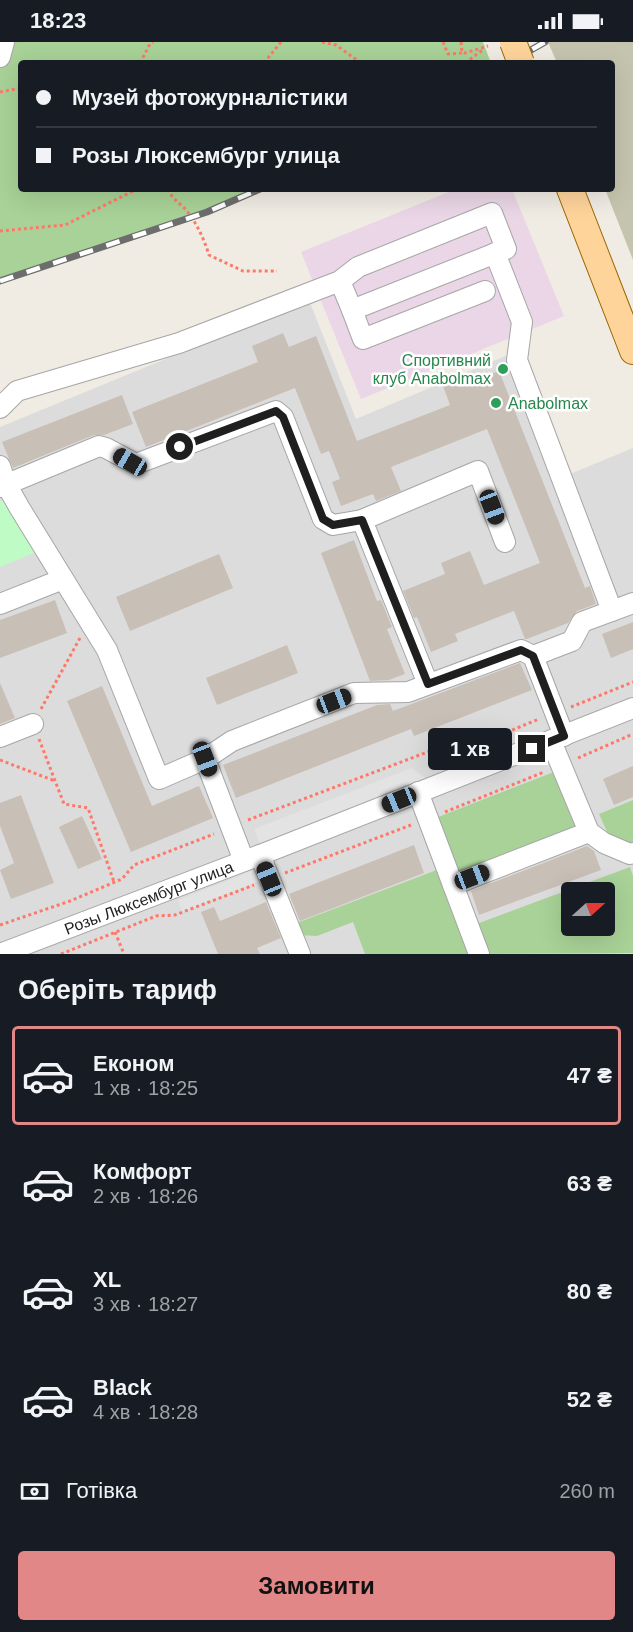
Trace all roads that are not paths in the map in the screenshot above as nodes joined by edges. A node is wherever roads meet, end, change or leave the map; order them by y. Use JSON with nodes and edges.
{"nodes":[{"id":1,"x":4,"y":42,"type":"edge"},
{"id":2,"x":500,"y":44,"type":"edge"},
{"id":3,"x":0,"y":57,"type":"edge"},
{"id":4,"x":518,"y":60,"type":"edge"},
{"id":5,"x":571,"y":192,"type":"edge"},
{"id":6,"x":495,"y":253,"type":"junction"},
{"id":7,"x":340,"y":281,"type":"junction"},
{"id":8,"x":485,"y":291,"type":"dead end"},
{"id":9,"x":352,"y":310,"type":"junction"},
{"id":10,"x":633,"y":351,"type":"edge"},
{"id":11,"x":0,"y":408,"type":"edge"},
{"id":12,"x":2,"y":479,"type":"edge"},
{"id":13,"x":362,"y":520,"type":"junction"},
{"id":14,"x":505,"y":542,"type":"dead end"},
{"id":15,"x":63,"y":579,"type":"junction"},
{"id":16,"x":633,"y":603,"type":"edge"},
{"id":17,"x":0,"y":604,"type":"edge"},
{"id":18,"x":612,"y":611,"type":"junction"},
{"id":19,"x":533,"y":656,"type":"junction"},
{"id":20,"x":428,"y":684,"type":"junction"},
{"id":21,"x":633,"y":708,"type":"edge"},
{"id":22,"x":33,"y":724,"type":"road end"},
{"id":23,"x":0,"y":737,"type":"edge"},
{"id":24,"x":557,"y":739,"type":"junction"},
{"id":25,"x":205,"y":759,"type":"junction"},
{"id":26,"x":418,"y":792,"type":"junction"},
{"id":27,"x":589,"y":832,"type":"junction"},
{"id":28,"x":633,"y":853,"type":"edge"},
{"id":29,"x":252,"y":858,"type":"junction"},
{"id":30,"x":453,"y":885,"type":"junction"},
{"id":31,"x":0,"y":954,"type":"edge"},
{"id":32,"x":300,"y":954,"type":"edge"},
{"id":33,"x":479,"y":954,"type":"edge"}],
"edges":[{"from":1,"to":3,"type":"street"},
{"from":2,"to":4,"type":"main road","bridge":true},
{"from":5,"to":10,"type":"main road"},
{"from":6,"to":7,"type":"street"},
{"from":6,"to":9,"type":"street"},
{"from":6,"to":18,"type":"street"},
{"from":7,"to":9,"type":"street"},
{"from":7,"to":11,"type":"street"},
{"from":8,"to":9,"type":"street"},
{"from":12,"to":13,"type":"street"},
{"from":12,"to":15,"type":"street"},
{"from":13,"to":14,"type":"street"},
{"from":13,"to":20,"type":"street"},
{"from":15,"to":17,"type":"street"},
{"from":15,"to":25,"type":"street"},
{"from":16,"to":18,"type":"street"},
{"from":18,"to":19,"type":"street"},
{"from":19,"to":20,"type":"street"},
{"from":19,"to":24,"type":"street"},
{"from":20,"to":25,"type":"street"},
{"from":21,"to":24,"type":"street","name":"Розы Люксембург улица"},
{"from":22,"to":23,"type":"street"},
{"from":24,"to":26,"type":"street","name":"Розы Люксембург улица"},
{"from":24,"to":27,"type":"street"},
{"from":25,"to":29,"type":"street"},
{"from":26,"to":29,"type":"street","name":"Розы Люксембург улица"},
{"from":26,"to":30,"type":"street"},
{"from":27,"to":28,"type":"street"},
{"from":27,"to":30,"type":"street"},
{"from":29,"to":31,"type":"street","name":"Розы Люксембург улица"},
{"from":29,"to":32,"type":"street"},
{"from":30,"to":33,"type":"street"}]}
